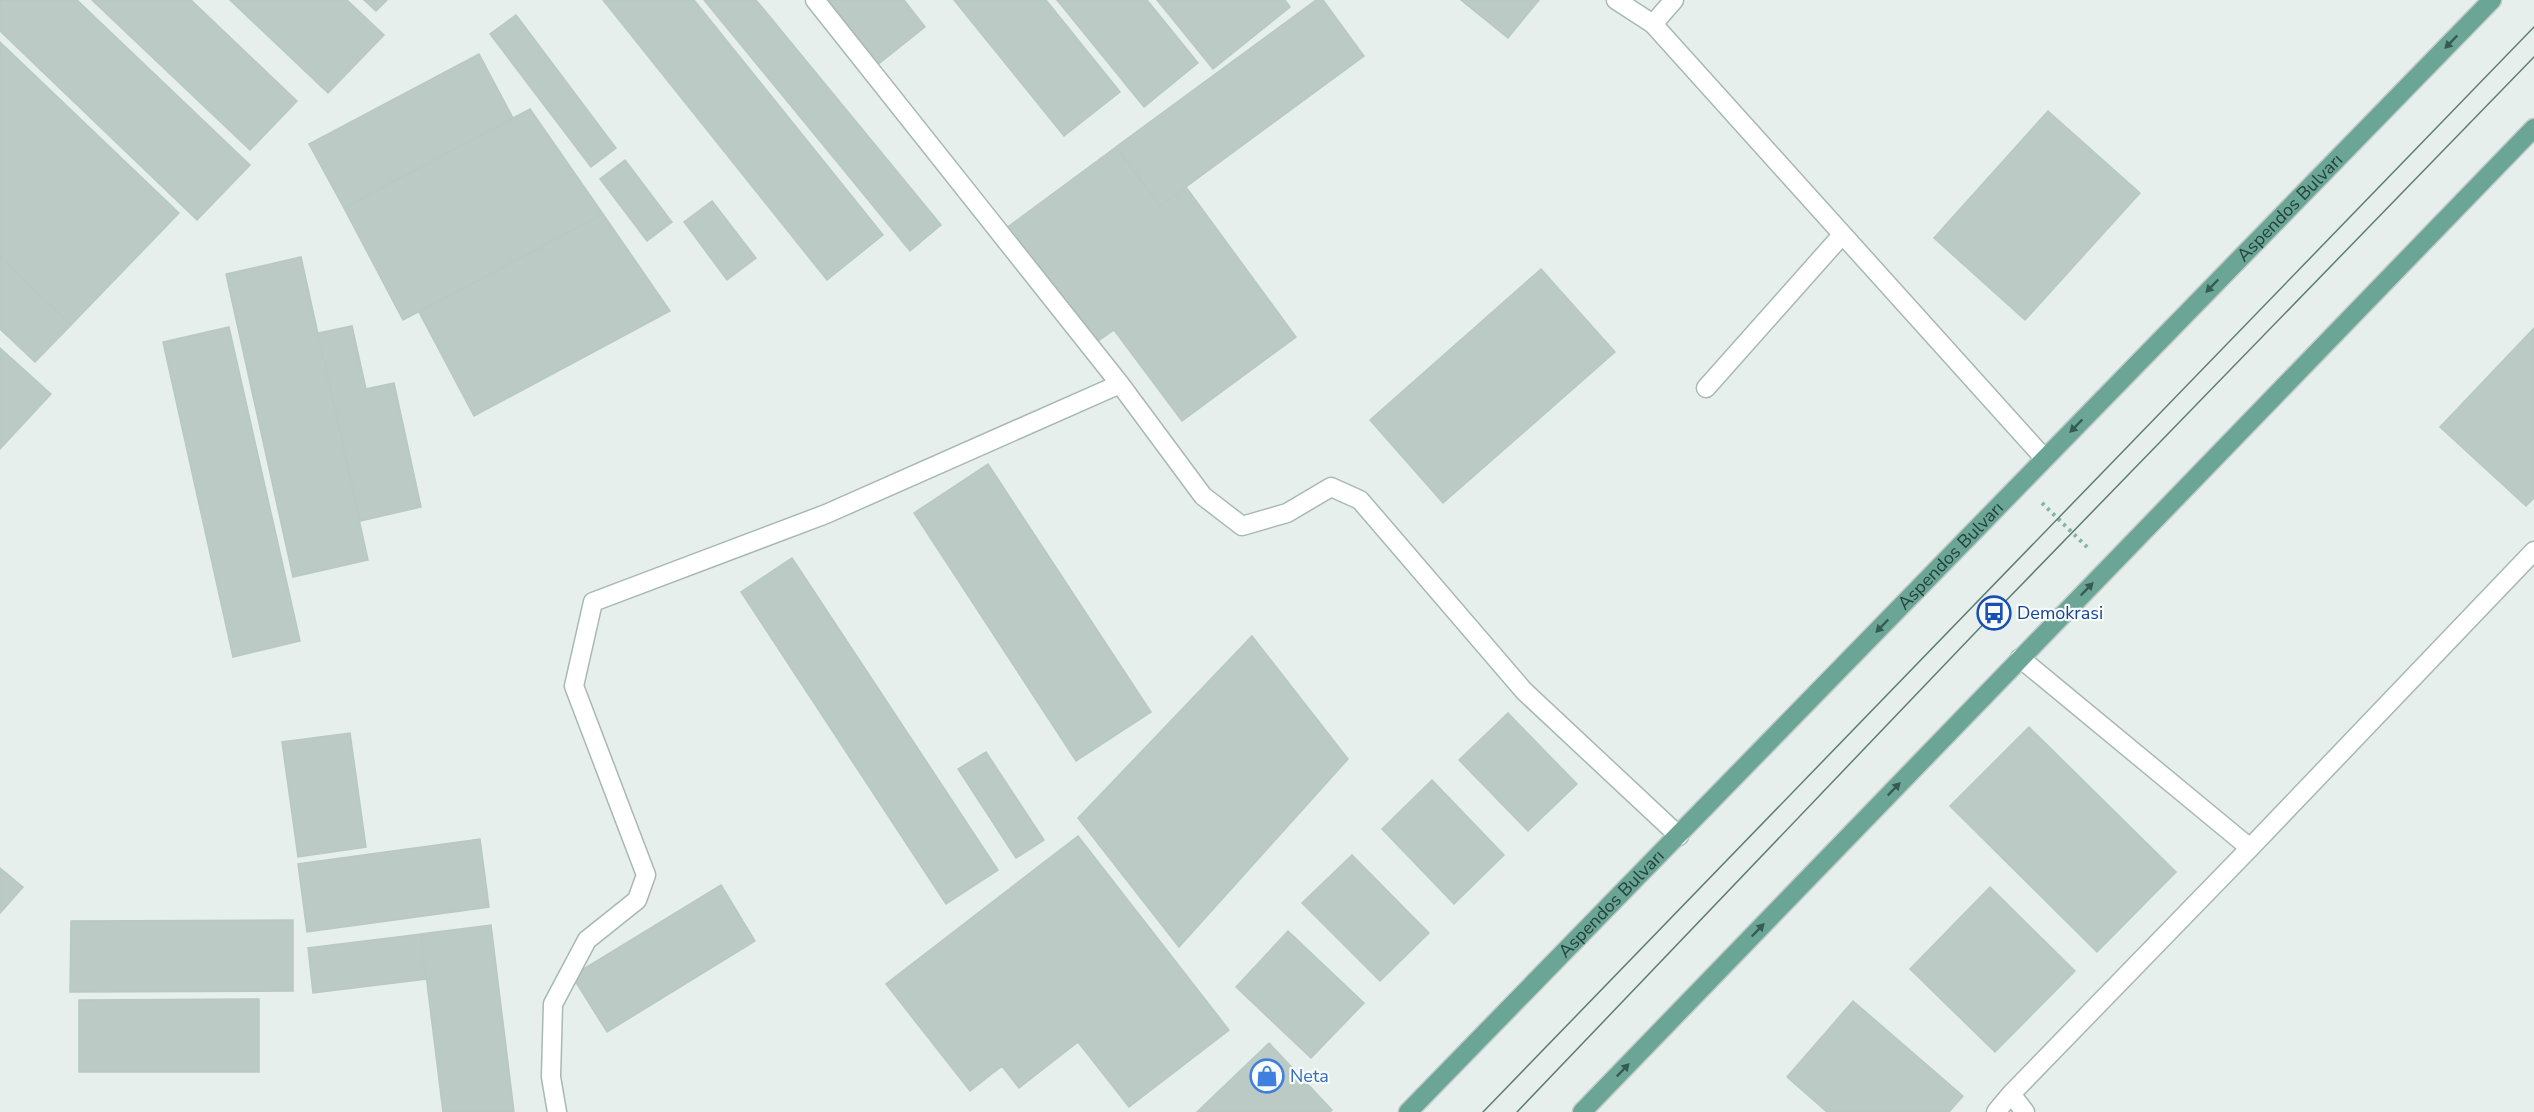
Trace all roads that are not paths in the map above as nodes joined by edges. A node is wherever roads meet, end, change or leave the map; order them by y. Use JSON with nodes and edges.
{"nodes":[{"id":1,"x":815,"y":0,"type":"edge"},
{"id":2,"x":1616,"y":0,"type":"edge"},
{"id":3,"x":1674,"y":0,"type":"edge"},
{"id":4,"x":2492,"y":0,"type":"edge"},
{"id":5,"x":1653,"y":24,"type":"junction"},
{"id":6,"x":2534,"y":128,"type":"edge"},
{"id":7,"x":1842,"y":235,"type":"junction"},
{"id":8,"x":1120,"y":384,"type":"junction"},
{"id":9,"x":1706,"y":388,"type":"dead end"},
{"id":10,"x":2044,"y":458,"type":"junction"},
{"id":11,"x":2534,"y":551,"type":"edge"},
{"id":12,"x":2020,"y":658,"type":"junction"},
{"id":13,"x":1679,"y":836,"type":"junction"},
{"id":14,"x":2250,"y":848,"type":"junction"},
{"id":15,"x":2011,"y":1094,"type":"junction"},
{"id":16,"x":557,"y":1112,"type":"edge"},
{"id":17,"x":1408,"y":1112,"type":"edge"},
{"id":18,"x":1582,"y":1112,"type":"edge"},
{"id":19,"x":1996,"y":1112,"type":"edge"},
{"id":20,"x":2025,"y":1112,"type":"edge"}],
"edges":[{"from":1,"to":8,"type":"street"},
{"from":2,"to":5,"type":"street"},
{"from":3,"to":5,"type":"street"},
{"from":4,"to":10,"type":"main road","name":"Aspendos Bulvarı","one_way":true},
{"from":5,"to":7,"type":"street"},
{"from":12,"to":6,"type":"main road","one_way":true},
{"from":7,"to":9,"type":"street"},
{"from":7,"to":10,"type":"street"},
{"from":8,"to":13,"type":"street"},
{"from":8,"to":16,"type":"street"},
{"from":10,"to":13,"type":"main road","name":"Aspendos Bulvarı","one_way":true},
{"from":11,"to":14,"type":"street"},
{"from":12,"to":14,"type":"street"},
{"from":18,"to":12,"type":"main road","one_way":true},
{"from":13,"to":17,"type":"main road","name":"Aspendos Bulvarı"},
{"from":14,"to":15,"type":"street"},
{"from":15,"to":19,"type":"street"},
{"from":15,"to":20,"type":"street"}]}
